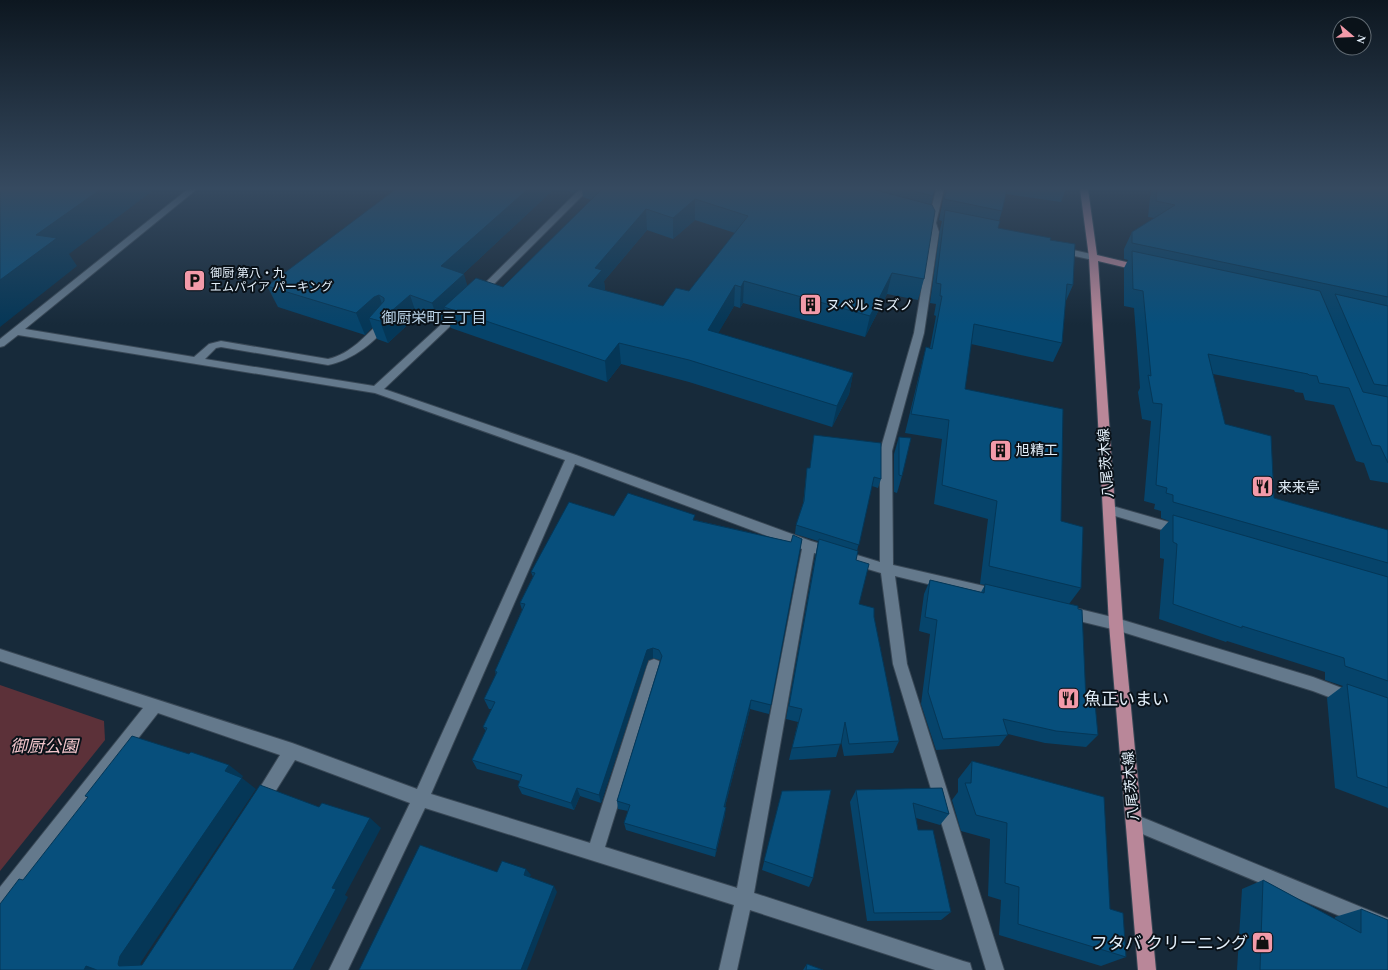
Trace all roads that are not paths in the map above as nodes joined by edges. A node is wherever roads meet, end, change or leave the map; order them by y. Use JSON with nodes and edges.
{"nodes":[{"id":1,"x":137,"y":234,"type":"edge"},
{"id":2,"x":539,"y":234,"type":"edge"},
{"id":3,"x":935,"y":234,"type":"edge"},
{"id":4,"x":1090,"y":234,"type":"edge"},
{"id":5,"x":1047,"y":248,"type":"edge"},
{"id":6,"x":1093,"y":257,"type":"junction"},
{"id":7,"x":1146,"y":269,"type":"edge"},
{"id":8,"x":386,"y":321,"type":"edge"},
{"id":9,"x":16,"y":331,"type":"junction"},
{"id":10,"x":0,"y":344,"type":"edge"},
{"id":11,"x":196,"y":361,"type":"junction"},
{"id":12,"x":376,"y":390,"type":"junction"},
{"id":13,"x":572,"y":458,"type":"junction"},
{"id":14,"x":1109,"y":510,"type":"junction"},
{"id":15,"x":1192,"y":534,"type":"edge"},
{"id":16,"x":809,"y":546,"type":"junction"},
{"id":17,"x":887,"y":569,"type":"junction"},
{"id":18,"x":1009,"y":598,"type":"edge"},
{"id":19,"x":1055,"y":609,"type":"edge"},
{"id":20,"x":1116,"y":624,"type":"junction"},
{"id":21,"x":0,"y":655,"type":"edge"},
{"id":22,"x":654,"y":666,"type":"dead end"},
{"id":23,"x":1361,"y":702,"type":"edge"},
{"id":24,"x":155,"y":704,"type":"junction"},
{"id":25,"x":292,"y":751,"type":"junction"},
{"id":26,"x":421,"y":799,"type":"junction"},
{"id":27,"x":249,"y":817,"type":"edge"},
{"id":28,"x":1134,"y":822,"type":"junction"},
{"id":29,"x":595,"y":852,"type":"junction"},
{"id":30,"x":744,"y":899,"type":"junction"},
{"id":31,"x":0,"y":902,"type":"edge"},
{"id":32,"x":1388,"y":927,"type":"edge"},
{"id":33,"x":338,"y":970,"type":"edge"},
{"id":34,"x":728,"y":970,"type":"edge"},
{"id":35,"x":963,"y":970,"type":"edge"},
{"id":36,"x":995,"y":970,"type":"edge"},
{"id":37,"x":1147,"y":970,"type":"edge"}],
"edges":[{"from":1,"to":9,"type":"street"},
{"from":2,"to":12,"type":"street"},
{"from":3,"to":17,"type":"street"},
{"from":4,"to":6,"type":"main road","name":"八尾茨木線"},
{"from":5,"to":6,"type":"street"},
{"from":6,"to":7,"type":"main road"},
{"from":6,"to":14,"type":"main road","name":"八尾茨木線"},
{"from":8,"to":11,"type":"street"},
{"from":9,"to":10,"type":"street"},
{"from":9,"to":11,"type":"street"},
{"from":11,"to":12,"type":"street"},
{"from":12,"to":13,"type":"street"},
{"from":13,"to":16,"type":"street"},
{"from":13,"to":26,"type":"street"},
{"from":14,"to":15,"type":"street"},
{"from":14,"to":20,"type":"main road","name":"八尾茨木線"},
{"from":16,"to":17,"type":"street"},
{"from":16,"to":30,"type":"street"},
{"from":17,"to":18,"type":"street"},
{"from":17,"to":36,"type":"street"},
{"from":19,"to":20,"type":"street"},
{"from":20,"to":23,"type":"street"},
{"from":20,"to":28,"type":"main road","name":"八尾茨木線"},
{"from":21,"to":24,"type":"street"},
{"from":22,"to":29,"type":"street"},
{"from":24,"to":25,"type":"street"},
{"from":24,"to":31,"type":"street"},
{"from":25,"to":26,"type":"street"},
{"from":25,"to":27,"type":"street"},
{"from":26,"to":29,"type":"street"},
{"from":26,"to":33,"type":"street"},
{"from":28,"to":32,"type":"street"},
{"from":28,"to":37,"type":"main road","name":"八尾茨木線"},
{"from":29,"to":30,"type":"street"},
{"from":30,"to":34,"type":"street"},
{"from":30,"to":35,"type":"street"}]}
